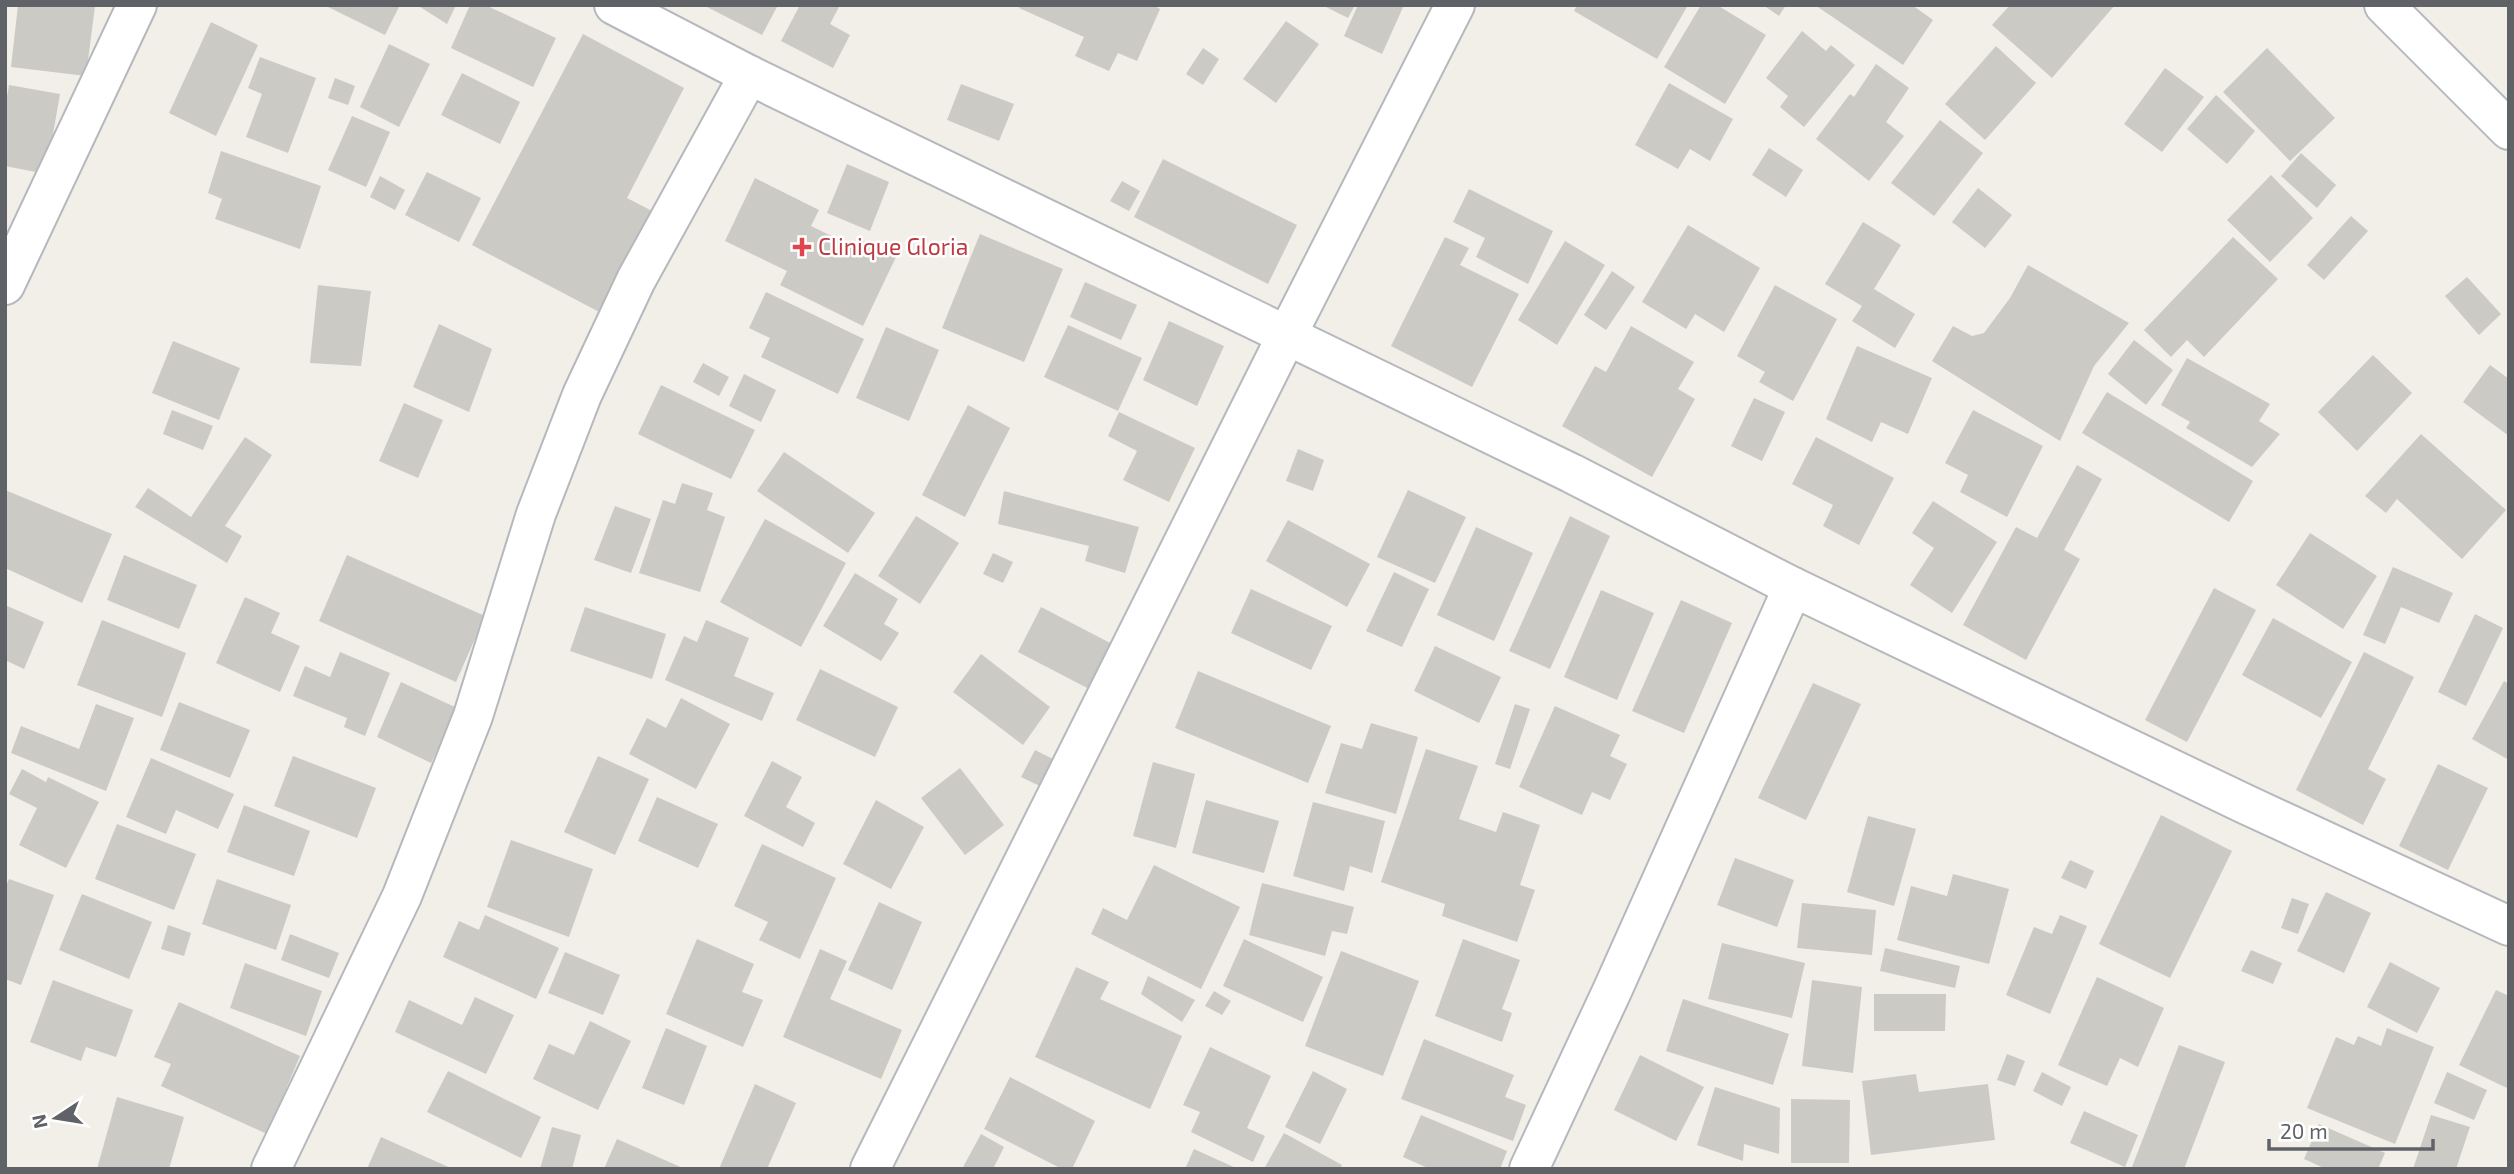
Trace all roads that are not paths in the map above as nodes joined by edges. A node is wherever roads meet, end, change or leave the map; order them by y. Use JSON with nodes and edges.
{"nodes":[{"id":1,"x":137,"y":5,"type":"edge"},
{"id":2,"x":614,"y":5,"type":"edge"},
{"id":3,"x":1455,"y":5,"type":"edge"},
{"id":4,"x":2384,"y":5,"type":"edge"},
{"id":5,"x":749,"y":75,"type":"junction"},
{"id":6,"x":2509,"y":130,"type":"edge"},
{"id":7,"x":5,"y":285,"type":"edge"},
{"id":8,"x":1287,"y":335,"type":"junction"},
{"id":9,"x":1793,"y":587,"type":"junction"},
{"id":10,"x":2509,"y":926,"type":"edge"},
{"id":11,"x":271,"y":1169,"type":"edge"},
{"id":12,"x":870,"y":1169,"type":"edge"},
{"id":13,"x":1529,"y":1169,"type":"edge"}],
"edges":[{"from":1,"to":7,"type":"street"},
{"from":2,"to":5,"type":"street"},
{"from":3,"to":8,"type":"street"},
{"from":4,"to":6,"type":"street"},
{"from":5,"to":8,"type":"street"},
{"from":5,"to":11,"type":"street"},
{"from":8,"to":9,"type":"street"},
{"from":8,"to":12,"type":"street"},
{"from":9,"to":10,"type":"street"},
{"from":9,"to":13,"type":"street"}]}
